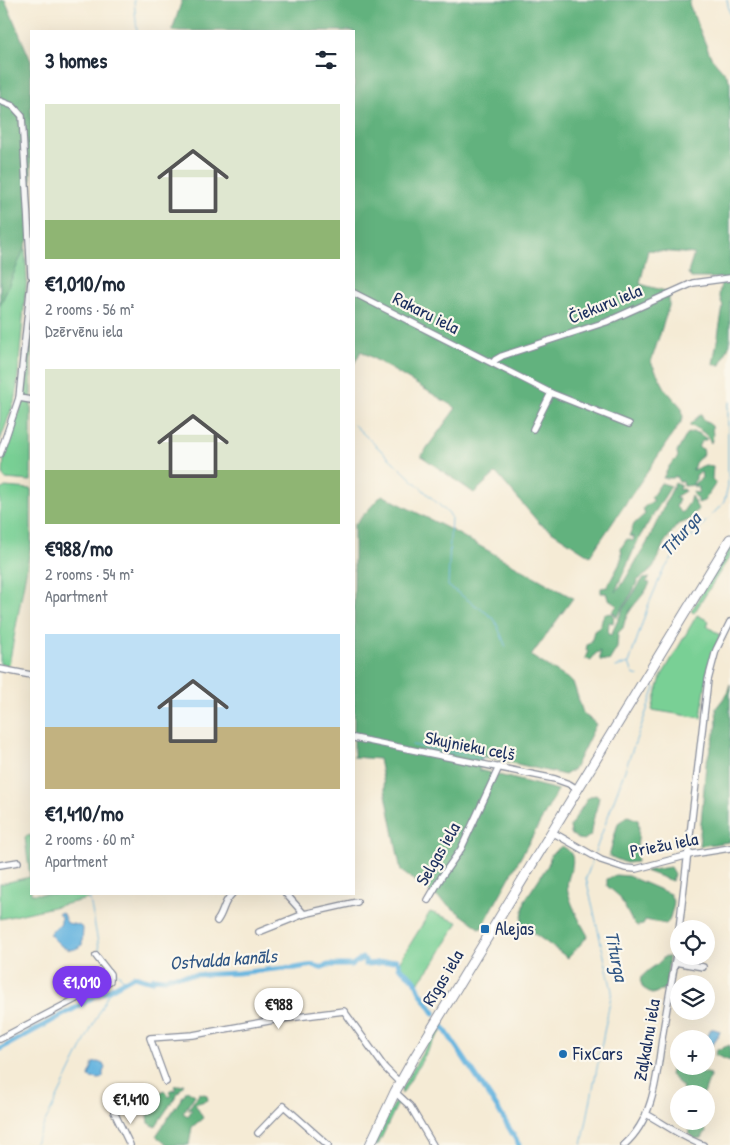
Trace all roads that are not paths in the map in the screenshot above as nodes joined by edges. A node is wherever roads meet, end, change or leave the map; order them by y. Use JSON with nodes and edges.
{"nodes":[{"id":1,"x":0,"y":101,"type":"edge"},
{"id":2,"x":29,"y":168,"type":"edge"},
{"id":3,"x":30,"y":209,"type":"edge"},
{"id":4,"x":730,"y":278,"type":"edge"},
{"id":5,"x":355,"y":294,"type":"edge"},
{"id":6,"x":30,"y":306,"type":"edge"},
{"id":7,"x":493,"y":363,"type":"junction"},
{"id":8,"x":551,"y":393,"type":"junction"},
{"id":9,"x":20,"y":398,"type":"junction"},
{"id":10,"x":30,"y":400,"type":"edge"},
{"id":11,"x":629,"y":424,"type":"dead end"},
{"id":12,"x":533,"y":429,"type":"dead end"},
{"id":13,"x":0,"y":454,"type":"edge"},
{"id":14,"x":730,"y":539,"type":"edge"},
{"id":15,"x":730,"y":622,"type":"edge"},
{"id":16,"x":0,"y":669,"type":"edge"},
{"id":17,"x":30,"y":675,"type":"edge"},
{"id":18,"x":355,"y":738,"type":"edge"},
{"id":19,"x":499,"y":767,"type":"junction"},
{"id":20,"x":578,"y":789,"type":"junction"},
{"id":21,"x":552,"y":832,"type":"junction"},
{"id":22,"x":730,"y":848,"type":"edge"},
{"id":23,"x":688,"y":855,"type":"junction"},
{"id":24,"x":18,"y":862,"type":"dead end"},
{"id":25,"x":0,"y":865,"type":"edge"},
{"id":26,"x":231,"y":895,"type":"edge"},
{"id":27,"x":287,"y":895,"type":"edge"},
{"id":28,"x":428,"y":900,"type":"dead end"},
{"id":29,"x":357,"y":902,"type":"dead end"},
{"id":30,"x":304,"y":914,"type":"junction"},
{"id":31,"x":680,"y":920,"type":"edge"},
{"id":32,"x":217,"y":921,"type":"dead end"},
{"id":33,"x":259,"y":932,"type":"dead end"},
{"id":34,"x":96,"y":956,"type":"dead end"},
{"id":35,"x":675,"y":965,"type":"edge"},
{"id":36,"x":692,"y":965,"type":"edge"},
{"id":37,"x":703,"y":967,"type":"dead end"},
{"id":38,"x":0,"y":1039,"type":"edge"},
{"id":39,"x":166,"y":1082,"type":"dead end"},
{"id":40,"x":400,"y":1083,"type":"junction"},
{"id":41,"x":395,"y":1092,"type":"junction"},
{"id":42,"x":114,"y":1112,"type":"dead end"},
{"id":43,"x":646,"y":1114,"type":"junction"},
{"id":44,"x":258,"y":1133,"type":"dead end"},
{"id":45,"x":130,"y":1145,"type":"edge"},
{"id":46,"x":328,"y":1145,"type":"edge"},
{"id":47,"x":370,"y":1145,"type":"edge"},
{"id":48,"x":433,"y":1145,"type":"edge"},
{"id":49,"x":624,"y":1145,"type":"edge"},
{"id":50,"x":703,"y":1145,"type":"edge"}],
"edges":[{"from":1,"to":2,"type":"street"},
{"from":2,"to":3,"type":"street"},
{"from":4,"to":7,"type":"street","name":"Čiekuru iela"},
{"from":5,"to":7,"type":"street","name":"Rakaru iela"},
{"from":6,"to":9,"type":"street"},
{"from":7,"to":8,"type":"street","name":"Rakaru iela"},
{"from":8,"to":11,"type":"street","name":"Rakaru iela"},
{"from":8,"to":12,"type":"street"},
{"from":9,"to":10,"type":"street"},
{"from":9,"to":13,"type":"street"},
{"from":14,"to":20,"type":"main road","name":"Rīgas iela"},
{"from":15,"to":23,"type":"street"},
{"from":16,"to":17,"type":"street"},
{"from":18,"to":19,"type":"street","name":"Skujnieku ceļš"},
{"from":19,"to":20,"type":"street","name":"Skujnieku ceļš"},
{"from":19,"to":28,"type":"street","name":"Selgas iela"},
{"from":20,"to":21,"type":"main road","name":"Rīgas iela"},
{"from":21,"to":23,"type":"street","name":"Priežu iela"},
{"from":21,"to":40,"type":"main road","name":"Rīgas iela"},
{"from":22,"to":23,"type":"street","name":"Priežu iela"},
{"from":23,"to":31,"type":"street"},
{"from":24,"to":25,"type":"street"},
{"from":26,"to":32,"type":"street"},
{"from":27,"to":30,"type":"street"},
{"from":29,"to":30,"type":"street"},
{"from":30,"to":33,"type":"street"},
{"from":34,"to":38,"type":"street"},
{"from":35,"to":43,"type":"street","name":"Zaļkalnu iela"},
{"from":36,"to":37,"type":"street"},
{"from":39,"to":40,"type":"street"},
{"from":40,"to":41,"type":"main road","name":"Rīgas iela"},
{"from":41,"to":47,"type":"main road","name":"Rīgas iela"},
{"from":41,"to":48,"type":"street"},
{"from":42,"to":45,"type":"street"},
{"from":43,"to":49,"type":"street","name":"Zaļkalnu iela"},
{"from":43,"to":50,"type":"street"},
{"from":44,"to":46,"type":"street"}]}
